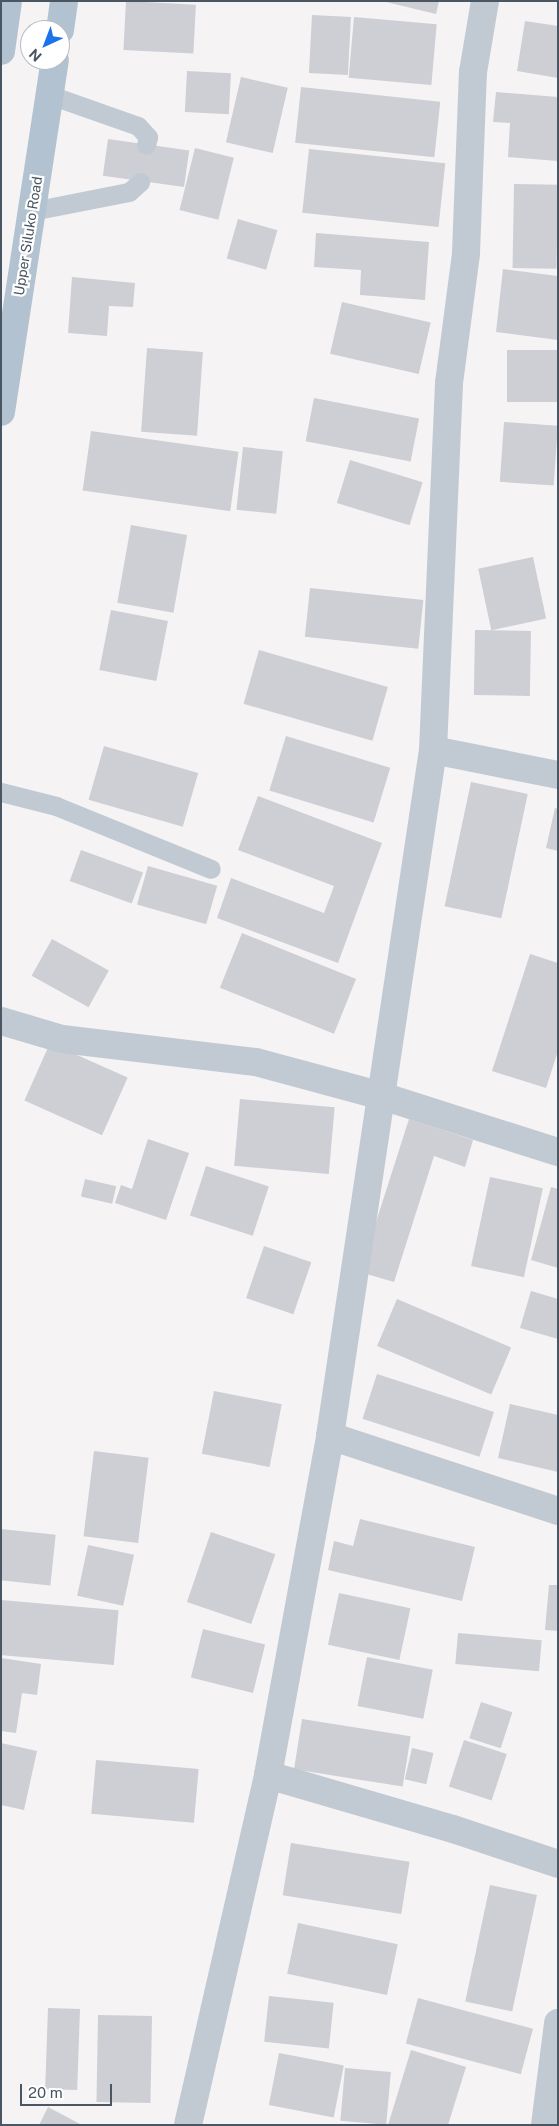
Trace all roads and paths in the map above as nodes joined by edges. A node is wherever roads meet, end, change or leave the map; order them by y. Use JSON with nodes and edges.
{"nodes":[{"id":1,"x":8,"y":1,"type":"edge"},
{"id":2,"x":64,"y":1,"type":"edge"},
{"id":3,"x":485,"y":1,"type":"edge"},
{"id":4,"x":61,"y":20,"type":"edge"},
{"id":5,"x":1,"y":52,"type":"edge"},
{"id":6,"x":54,"y":70,"type":"edge"},
{"id":7,"x":50,"y":95,"type":"junction"},
{"id":8,"x":146,"y":145,"type":"dead end"},
{"id":9,"x":140,"y":182,"type":"dead end"},
{"id":10,"x":32,"y":210,"type":"junction"},
{"id":11,"x":1,"y":412,"type":"edge"},
{"id":12,"x":433,"y":750,"type":"junction"},
{"id":13,"x":558,"y":775,"type":"edge"},
{"id":14,"x":1,"y":792,"type":"edge"},
{"id":15,"x":211,"y":869,"type":"dead end"},
{"id":16,"x":1,"y":1021,"type":"edge"},
{"id":17,"x":382,"y":1096,"type":"junction"},
{"id":18,"x":558,"y":1152,"type":"edge"},
{"id":19,"x":330,"y":1436,"type":"junction"},
{"id":20,"x":558,"y":1511,"type":"edge"},
{"id":21,"x":268,"y":1775,"type":"junction"},
{"id":22,"x":558,"y":1864,"type":"edge"},
{"id":23,"x":558,"y":2023,"type":"edge"},
{"id":24,"x":188,"y":2125,"type":"edge"},
{"id":25,"x":545,"y":2125,"type":"edge"}],
"edges":[{"from":1,"to":5,"type":"main road"},
{"from":2,"to":4,"type":"main road"},
{"from":3,"to":12,"type":"street"},
{"from":6,"to":7,"type":"main road","name":"Upper Siluko Road"},
{"from":7,"to":8,"type":"lane"},
{"from":7,"to":10,"type":"main road","name":"Upper Siluko Road"},
{"from":9,"to":10,"type":"lane"},
{"from":10,"to":11,"type":"main road","name":"Upper Siluko Road"},
{"from":12,"to":13,"type":"street"},
{"from":12,"to":17,"type":"street"},
{"from":14,"to":15,"type":"lane"},
{"from":16,"to":17,"type":"street"},
{"from":17,"to":18,"type":"street"},
{"from":17,"to":19,"type":"street"},
{"from":19,"to":20,"type":"street"},
{"from":19,"to":21,"type":"street"},
{"from":21,"to":22,"type":"street"},
{"from":21,"to":24,"type":"street"},
{"from":23,"to":25,"type":"street"}]}
